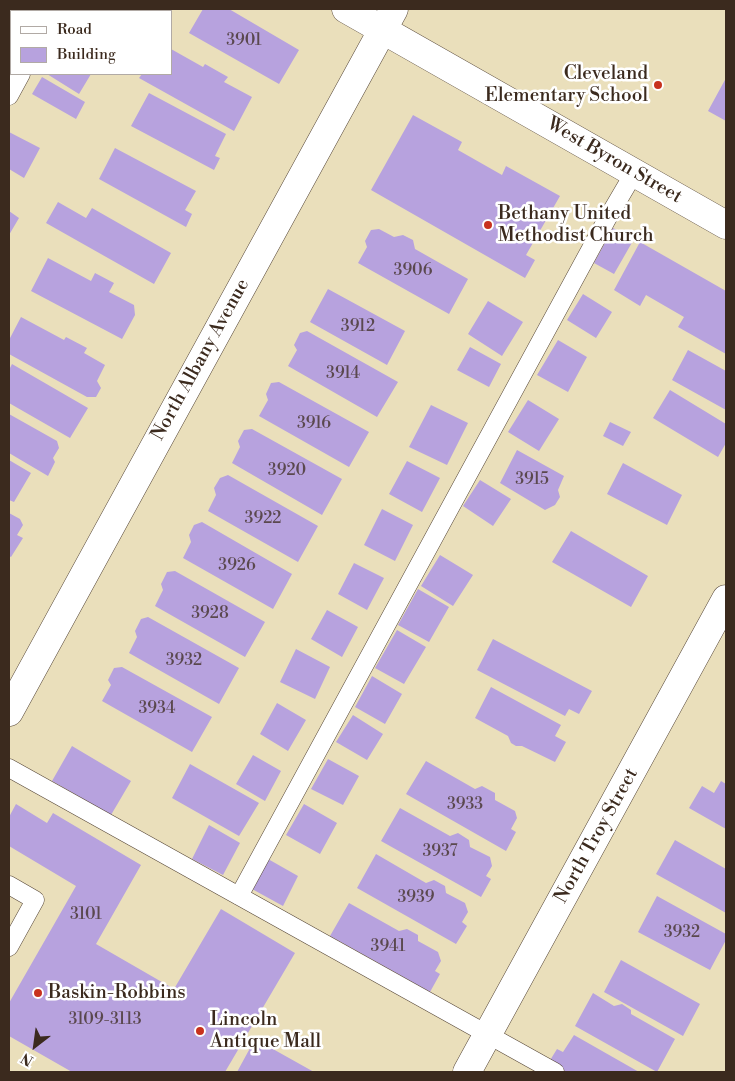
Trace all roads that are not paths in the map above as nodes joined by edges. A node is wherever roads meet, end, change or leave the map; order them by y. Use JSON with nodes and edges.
{"nodes":[{"id":1,"x":346,"y":9,"type":"edge"},
{"id":2,"x":388,"y":19,"type":"edge"},
{"id":3,"x":20,"y":75,"type":"edge"},
{"id":4,"x":9,"y":96,"type":"edge"},
{"id":5,"x":634,"y":173,"type":"junction"},
{"id":6,"x":726,"y":225,"type":"edge"},
{"id":7,"x":726,"y":599,"type":"edge"},
{"id":8,"x":9,"y":712,"type":"edge"},
{"id":9,"x":9,"y":768,"type":"edge"},
{"id":10,"x":9,"y":886,"type":"edge"},
{"id":11,"x":239,"y":896,"type":"junction"},
{"id":12,"x":9,"y":947,"type":"edge"},
{"id":13,"x":487,"y":1035,"type":"junction"},
{"id":14,"x":467,"y":1072,"type":"edge"},
{"id":15,"x":555,"y":1072,"type":"edge"}],
"edges":[{"from":1,"to":2,"type":"street","name":"West Byron Street"},
{"from":2,"to":5,"type":"street","name":"West Byron Street"},
{"from":2,"to":8,"type":"street","name":"North Albany Avenue"},
{"from":3,"to":4,"type":"lane"},
{"from":5,"to":6,"type":"street","name":"West Byron Street"},
{"from":5,"to":11,"type":"lane"},
{"from":7,"to":13,"type":"street","name":"North Troy Street"},
{"from":9,"to":11,"type":"lane"},
{"from":10,"to":12,"type":"lane"},
{"from":11,"to":13,"type":"lane"},
{"from":13,"to":14,"type":"street","name":"North Troy Street"},
{"from":13,"to":15,"type":"lane"}]}
